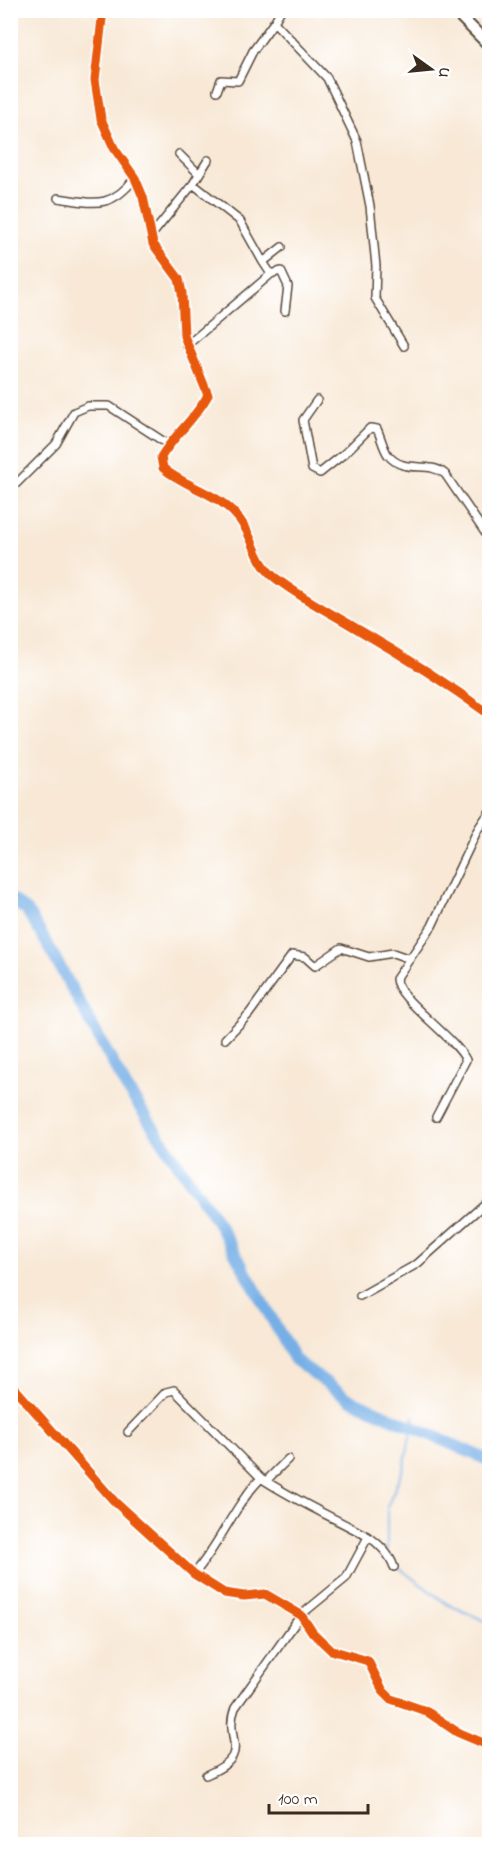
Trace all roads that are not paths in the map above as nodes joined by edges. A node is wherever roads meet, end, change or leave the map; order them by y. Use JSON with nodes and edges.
{"nodes":[{"id":1,"x":103,"y":10,"type":"edge"},
{"id":2,"x":281,"y":10,"type":"edge"},
{"id":3,"x":458,"y":12,"type":"edge"},
{"id":4,"x":274,"y":22,"type":"junction"},
{"id":5,"x":489,"y":46,"type":"edge"},
{"id":6,"x":217,"y":91,"type":"dead end"},
{"id":7,"x":179,"y":154,"type":"dead end"},
{"id":8,"x":208,"y":160,"type":"dead end"},
{"id":9,"x":199,"y":174,"type":"junction"},
{"id":10,"x":135,"y":178,"type":"junction"},
{"id":11,"x":194,"y":184,"type":"junction"},
{"id":12,"x":58,"y":198,"type":"dead end"},
{"id":13,"x":151,"y":236,"type":"junction"},
{"id":14,"x":282,"y":247,"type":"dead end"},
{"id":15,"x":263,"y":262,"type":"junction"},
{"id":16,"x":271,"y":274,"type":"junction"},
{"id":17,"x":285,"y":311,"type":"dead end"},
{"id":18,"x":186,"y":346,"type":"junction"},
{"id":19,"x":404,"y":346,"type":"dead end"},
{"id":20,"x":317,"y":400,"type":"dead end"},
{"id":21,"x":169,"y":445,"type":"junction"},
{"id":22,"x":10,"y":489,"type":"edge"},
{"id":23,"x":489,"y":540,"type":"edge"},
{"id":24,"x":489,"y":715,"type":"edge"},
{"id":25,"x":489,"y":811,"type":"edge"},
{"id":26,"x":410,"y":958,"type":"junction"},
{"id":27,"x":225,"y":1039,"type":"dead end"},
{"id":28,"x":436,"y":1117,"type":"dead end"},
{"id":29,"x":489,"y":1199,"type":"edge"},
{"id":30,"x":360,"y":1296,"type":"dead end"},
{"id":31,"x":10,"y":1383,"type":"edge"},
{"id":32,"x":128,"y":1432,"type":"dead end"},
{"id":33,"x":288,"y":1460,"type":"dead end"},
{"id":34,"x":263,"y":1479,"type":"junction"},
{"id":35,"x":368,"y":1537,"type":"junction"},
{"id":36,"x":394,"y":1568,"type":"dead end"},
{"id":37,"x":194,"y":1574,"type":"junction"},
{"id":38,"x":301,"y":1615,"type":"junction"},
{"id":39,"x":489,"y":1746,"type":"edge"},
{"id":40,"x":206,"y":1774,"type":"dead end"},
{"id":41,"x":489,"y":1838,"type":"edge"},
{"id":42,"x":488,"y":1845,"type":"edge"}],
"edges":[{"from":1,"to":10,"type":"street"},
{"from":2,"to":4,"type":"street"},
{"from":3,"to":5,"type":"main road"},
{"from":4,"to":6,"type":"street"},
{"from":4,"to":19,"type":"street"},
{"from":7,"to":9,"type":"street"},
{"from":8,"to":9,"type":"street"},
{"from":9,"to":11,"type":"street"},
{"from":10,"to":12,"type":"street"},
{"from":10,"to":13,"type":"street"},
{"from":11,"to":13,"type":"street"},
{"from":11,"to":15,"type":"street"},
{"from":13,"to":18,"type":"street"},
{"from":14,"to":15,"type":"street"},
{"from":15,"to":16,"type":"street"},
{"from":16,"to":17,"type":"street"},
{"from":16,"to":18,"type":"street"},
{"from":18,"to":21,"type":"street"},
{"from":20,"to":23,"type":"street"},
{"from":21,"to":22,"type":"street"},
{"from":21,"to":24,"type":"street"},
{"from":25,"to":26,"type":"street"},
{"from":26,"to":27,"type":"street"},
{"from":26,"to":28,"type":"street"},
{"from":29,"to":30,"type":"street"},
{"from":31,"to":37,"type":"street"},
{"from":32,"to":34,"type":"street"},
{"from":33,"to":34,"type":"street"},
{"from":34,"to":35,"type":"street"},
{"from":34,"to":37,"type":"street"},
{"from":35,"to":36,"type":"street"},
{"from":35,"to":38,"type":"street"},
{"from":37,"to":38,"type":"street"},
{"from":38,"to":39,"type":"street"},
{"from":38,"to":40,"type":"street"},
{"from":41,"to":42,"type":"street"}]}
